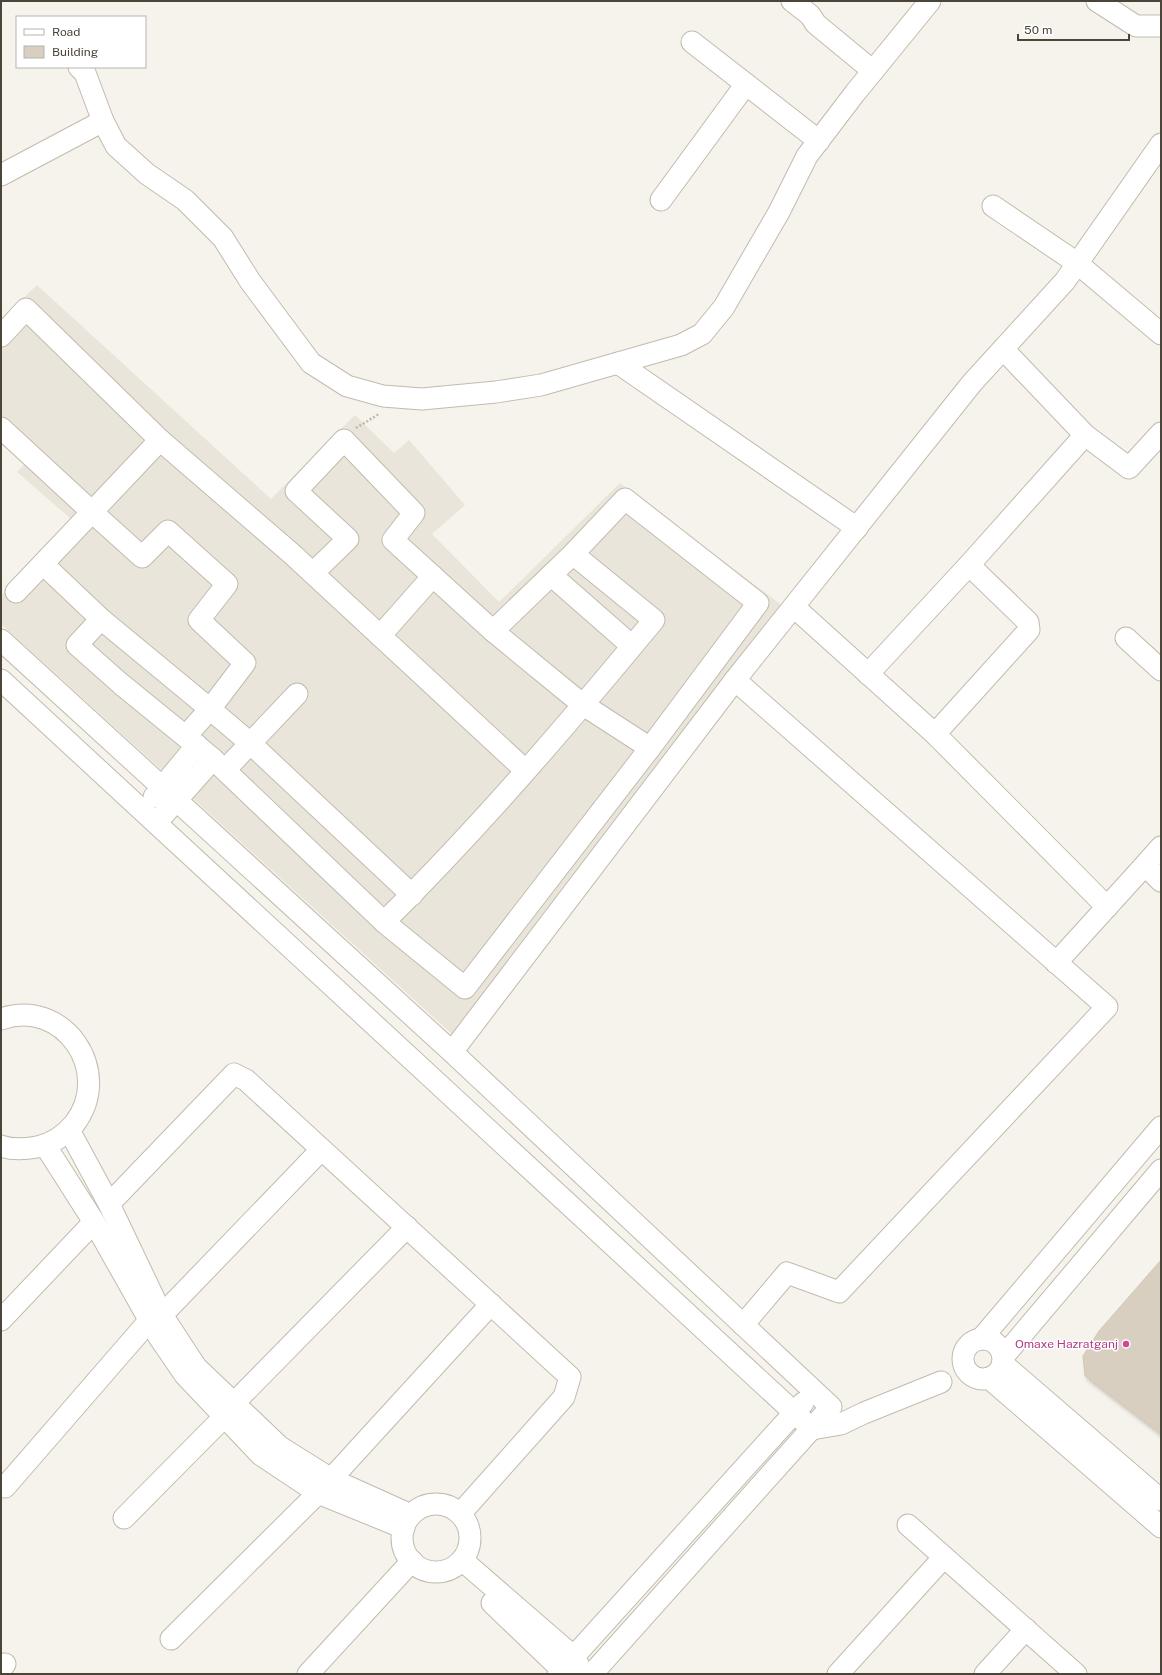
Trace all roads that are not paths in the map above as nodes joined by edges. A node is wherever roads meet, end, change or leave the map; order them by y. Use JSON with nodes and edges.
{"nodes":[{"id":1,"x":792,"y":1,"type":"edge"},
{"id":2,"x":930,"y":1,"type":"edge"},
{"id":3,"x":1097,"y":1,"type":"edge"},
{"id":4,"x":1161,"y":26,"type":"edge"},
{"id":5,"x":692,"y":42,"type":"dead end"},
{"id":6,"x":80,"y":68,"type":"edge"},
{"id":7,"x":873,"y":71,"type":"junction"},
{"id":8,"x":746,"y":84,"type":"junction"},
{"id":9,"x":103,"y":121,"type":"junction"},
{"id":10,"x":819,"y":141,"type":"junction"},
{"id":11,"x":1161,"y":144,"type":"edge"},
{"id":12,"x":1,"y":175,"type":"edge"},
{"id":13,"x":661,"y":200,"type":"dead end"},
{"id":14,"x":993,"y":206,"type":"dead end"},
{"id":15,"x":1077,"y":263,"type":"junction"},
{"id":16,"x":1161,"y":334,"type":"edge"},
{"id":17,"x":1,"y":336,"type":"edge"},
{"id":18,"x":1003,"y":349,"type":"junction"},
{"id":19,"x":618,"y":363,"type":"junction"},
{"id":20,"x":1,"y":428,"type":"edge"},
{"id":21,"x":1161,"y":433,"type":"edge"},
{"id":22,"x":1085,"y":435,"type":"junction"},
{"id":23,"x":160,"y":440,"type":"junction"},
{"id":24,"x":92,"y":512,"type":"junction"},
{"id":25,"x":857,"y":528,"type":"junction"},
{"id":26,"x":573,"y":554,"type":"junction"},
{"id":27,"x":43,"y":564,"type":"junction"},
{"id":28,"x":969,"y":565,"type":"junction"},
{"id":29,"x":313,"y":573,"type":"junction"},
{"id":30,"x":550,"y":575,"type":"junction"},
{"id":31,"x":433,"y":576,"type":"junction"},
{"id":32,"x":16,"y":592,"type":"dead end"},
{"id":33,"x":794,"y":607,"type":"junction"},
{"id":34,"x":101,"y":618,"type":"junction"},
{"id":35,"x":493,"y":631,"type":"junction"},
{"id":36,"x":380,"y":636,"type":"junction"},
{"id":37,"x":1126,"y":638,"type":"dead end"},
{"id":38,"x":1,"y":640,"type":"edge"},
{"id":39,"x":632,"y":646,"type":"junction"},
{"id":40,"x":1161,"y":670,"type":"edge"},
{"id":41,"x":868,"y":674,"type":"junction"},
{"id":42,"x":1,"y":680,"type":"edge"},
{"id":43,"x":735,"y":680,"type":"junction"},
{"id":44,"x":297,"y":694,"type":"dead end"},
{"id":45,"x":582,"y":704,"type":"junction"},
{"id":46,"x":210,"y":709,"type":"junction"},
{"id":47,"x":935,"y":734,"type":"junction"},
{"id":48,"x":192,"y":741,"type":"junction"},
{"id":49,"x":250,"y":744,"type":"junction"},
{"id":50,"x":650,"y":748,"type":"junction"},
{"id":51,"x":219,"y":764,"type":"junction"},
{"id":52,"x":526,"y":770,"type":"junction"},
{"id":53,"x":170,"y":793,"type":"junction"},
{"id":54,"x":150,"y":816,"type":"junction"},
{"id":55,"x":1161,"y":847,"type":"edge"},
{"id":56,"x":1145,"y":865,"type":"junction"},
{"id":57,"x":1161,"y":881,"type":"edge"},
{"id":58,"x":412,"y":895,"type":"junction"},
{"id":59,"x":1107,"y":907,"type":"junction"},
{"id":60,"x":384,"y":922,"type":"junction"},
{"id":61,"x":1056,"y":963,"type":"junction"},
{"id":62,"x":1,"y":1019,"type":"edge"},
{"id":63,"x":452,"y":1052,"type":"junction"},
{"id":64,"x":1161,"y":1127,"type":"edge"},
{"id":65,"x":69,"y":1130,"type":"junction"},
{"id":66,"x":45,"y":1145,"type":"junction"},
{"id":67,"x":1,"y":1146,"type":"edge"},
{"id":68,"x":321,"y":1150,"type":"junction"},
{"id":69,"x":1161,"y":1170,"type":"edge"},
{"id":70,"x":109,"y":1204,"type":"junction"},
{"id":71,"x":1089,"y":1211,"type":"junction"},
{"id":72,"x":94,"y":1222,"type":"junction"},
{"id":73,"x":407,"y":1227,"type":"junction"},
{"id":74,"x":1110,"y":1231,"type":"junction"},
{"id":75,"x":491,"y":1304,"type":"junction"},
{"id":76,"x":156,"y":1318,"type":"junction"},
{"id":77,"x":1,"y":1320,"type":"edge"},
{"id":78,"x":744,"y":1325,"type":"junction"},
{"id":79,"x":981,"y":1339,"type":"junction"},
{"id":80,"x":964,"y":1355,"type":"junction"},
{"id":81,"x":992,"y":1368,"type":"junction"},
{"id":82,"x":941,"y":1382,"type":"junction"},
{"id":83,"x":812,"y":1390,"type":"junction"},
{"id":84,"x":831,"y":1407,"type":"junction"},
{"id":85,"x":229,"y":1410,"type":"junction"},
{"id":86,"x":864,"y":1412,"type":"junction"},
{"id":87,"x":795,"y":1414,"type":"junction"},
{"id":88,"x":812,"y":1428,"type":"junction"},
{"id":89,"x":325,"y":1486,"type":"junction"},
{"id":90,"x":5,"y":1487,"type":"dead end"},
{"id":91,"x":1161,"y":1500,"type":"edge"},
{"id":92,"x":460,"y":1514,"type":"junction"},
{"id":93,"x":1157,"y":1517,"type":"edge"},
{"id":94,"x":124,"y":1518,"type":"dead end"},
{"id":95,"x":408,"y":1521,"type":"junction"},
{"id":96,"x":908,"y":1525,"type":"dead end"},
{"id":97,"x":944,"y":1557,"type":"junction"},
{"id":98,"x":412,"y":1562,"type":"junction"},
{"id":99,"x":458,"y":1564,"type":"junction"},
{"id":100,"x":1026,"y":1629,"type":"junction"},
{"id":101,"x":171,"y":1639,"type":"dead end"},
{"id":102,"x":568,"y":1670,"type":"edge"},
{"id":103,"x":308,"y":1674,"type":"edge"},
{"id":104,"x":592,"y":1674,"type":"edge"},
{"id":105,"x":838,"y":1674,"type":"edge"},
{"id":106,"x":985,"y":1674,"type":"edge"},
{"id":107,"x":1076,"y":1674,"type":"edge"}],
"edges":[{"from":1,"to":7,"type":"street"},
{"from":2,"to":7,"type":"street"},
{"from":3,"to":4,"type":"street"},
{"from":5,"to":8,"type":"street"},
{"from":6,"to":9,"type":"street"},
{"from":7,"to":10,"type":"street"},
{"from":8,"to":10,"type":"street"},
{"from":8,"to":13,"type":"street"},
{"from":9,"to":12,"type":"street"},
{"from":9,"to":19,"type":"street"},
{"from":10,"to":19,"type":"street"},
{"from":11,"to":15,"type":"street"},
{"from":14,"to":15,"type":"street"},
{"from":15,"to":16,"type":"street"},
{"from":15,"to":18,"type":"street"},
{"from":17,"to":23,"type":"street"},
{"from":18,"to":22,"type":"street"},
{"from":18,"to":25,"type":"street"},
{"from":19,"to":25,"type":"street"},
{"from":20,"to":24,"type":"street"},
{"from":21,"to":22,"type":"street"},
{"from":22,"to":28,"type":"street"},
{"from":23,"to":24,"type":"street"},
{"from":23,"to":29,"type":"street"},
{"from":24,"to":27,"type":"street"},
{"from":24,"to":46,"type":"street"},
{"from":25,"to":33,"type":"street"},
{"from":26,"to":30,"type":"street"},
{"from":26,"to":39,"type":"street"},
{"from":26,"to":50,"type":"street"},
{"from":27,"to":32,"type":"street"},
{"from":27,"to":34,"type":"street"},
{"from":28,"to":41,"type":"street"},
{"from":28,"to":47,"type":"street"},
{"from":29,"to":31,"type":"street"},
{"from":29,"to":36,"type":"street"},
{"from":30,"to":35,"type":"street"},
{"from":30,"to":39,"type":"street"},
{"from":31,"to":35,"type":"street"},
{"from":31,"to":36,"type":"street"},
{"from":33,"to":41,"type":"street"},
{"from":33,"to":43,"type":"street"},
{"from":34,"to":46,"type":"street"},
{"from":34,"to":48,"type":"street"},
{"from":35,"to":45,"type":"street"},
{"from":36,"to":52,"type":"street"},
{"from":37,"to":40,"type":"street"},
{"from":38,"to":53,"type":"street"},
{"from":39,"to":45,"type":"street"},
{"from":41,"to":47,"type":"street"},
{"from":42,"to":54,"type":"street"},
{"from":43,"to":61,"type":"street"},
{"from":43,"to":63,"type":"street"},
{"from":44,"to":49,"type":"street"},
{"from":45,"to":50,"type":"street"},
{"from":45,"to":52,"type":"street"},
{"from":46,"to":48,"type":"street"},
{"from":46,"to":49,"type":"street"},
{"from":47,"to":59,"type":"street"},
{"from":48,"to":51,"type":"street"},
{"from":48,"to":53,"type":"street"},
{"from":49,"to":51,"type":"street"},
{"from":49,"to":58,"type":"street"},
{"from":50,"to":60,"type":"street"},
{"from":51,"to":53,"type":"street"},
{"from":51,"to":60,"type":"street"},
{"from":52,"to":58,"type":"street"},
{"from":53,"to":54,"type":"street"},
{"from":53,"to":63,"type":"street"},
{"from":54,"to":87,"type":"street"},
{"from":55,"to":56,"type":"street"},
{"from":56,"to":57,"type":"street"},
{"from":56,"to":59,"type":"street"},
{"from":58,"to":60,"type":"street"},
{"from":59,"to":61,"type":"street"},
{"from":61,"to":78,"type":"street"},
{"from":62,"to":65,"type":"street"},
{"from":63,"to":78,"type":"street"},
{"from":64,"to":71,"type":"street"},
{"from":65,"to":66,"type":"street"},
{"from":65,"to":70,"type":"street"},
{"from":66,"to":67,"type":"street"},
{"from":66,"to":72,"type":"street"},
{"from":68,"to":70,"type":"street"},
{"from":68,"to":73,"type":"street"},
{"from":68,"to":76,"type":"street"},
{"from":69,"to":74,"type":"street"},
{"from":70,"to":76,"type":"street"},
{"from":71,"to":74,"type":"street"},
{"from":71,"to":79,"type":"street"},
{"from":72,"to":76,"type":"street"},
{"from":72,"to":77,"type":"street"},
{"from":73,"to":75,"type":"street"},
{"from":73,"to":85,"type":"street"},
{"from":74,"to":81,"type":"street"},
{"from":75,"to":89,"type":"street"},
{"from":75,"to":92,"type":"street"},
{"from":76,"to":85,"type":"street"},
{"from":76,"to":90,"type":"street"},
{"from":78,"to":83,"type":"street"},
{"from":79,"to":80,"type":"street"},
{"from":79,"to":81,"type":"street"},
{"from":80,"to":81,"type":"street"},
{"from":80,"to":82,"type":"street"},
{"from":81,"to":82,"type":"street"},
{"from":81,"to":91,"type":"street"},
{"from":81,"to":93,"type":"street"},
{"from":82,"to":86,"type":"street"},
{"from":83,"to":84,"type":"street"},
{"from":83,"to":87,"type":"street"},
{"from":84,"to":86,"type":"street"},
{"from":84,"to":88,"type":"street"},
{"from":85,"to":89,"type":"street"},
{"from":85,"to":94,"type":"street"},
{"from":86,"to":88,"type":"street"},
{"from":87,"to":88,"type":"street"},
{"from":87,"to":102,"type":"street"},
{"from":88,"to":104,"type":"street"},
{"from":89,"to":95,"type":"street"},
{"from":89,"to":101,"type":"street"},
{"from":92,"to":95,"type":"street"},
{"from":92,"to":99,"type":"street"},
{"from":95,"to":98,"type":"street"},
{"from":96,"to":97,"type":"street"},
{"from":97,"to":100,"type":"street"},
{"from":97,"to":105,"type":"street"},
{"from":98,"to":99,"type":"street"},
{"from":98,"to":103,"type":"street"},
{"from":99,"to":102,"type":"street"},
{"from":100,"to":106,"type":"street"},
{"from":100,"to":107,"type":"street"}]}
